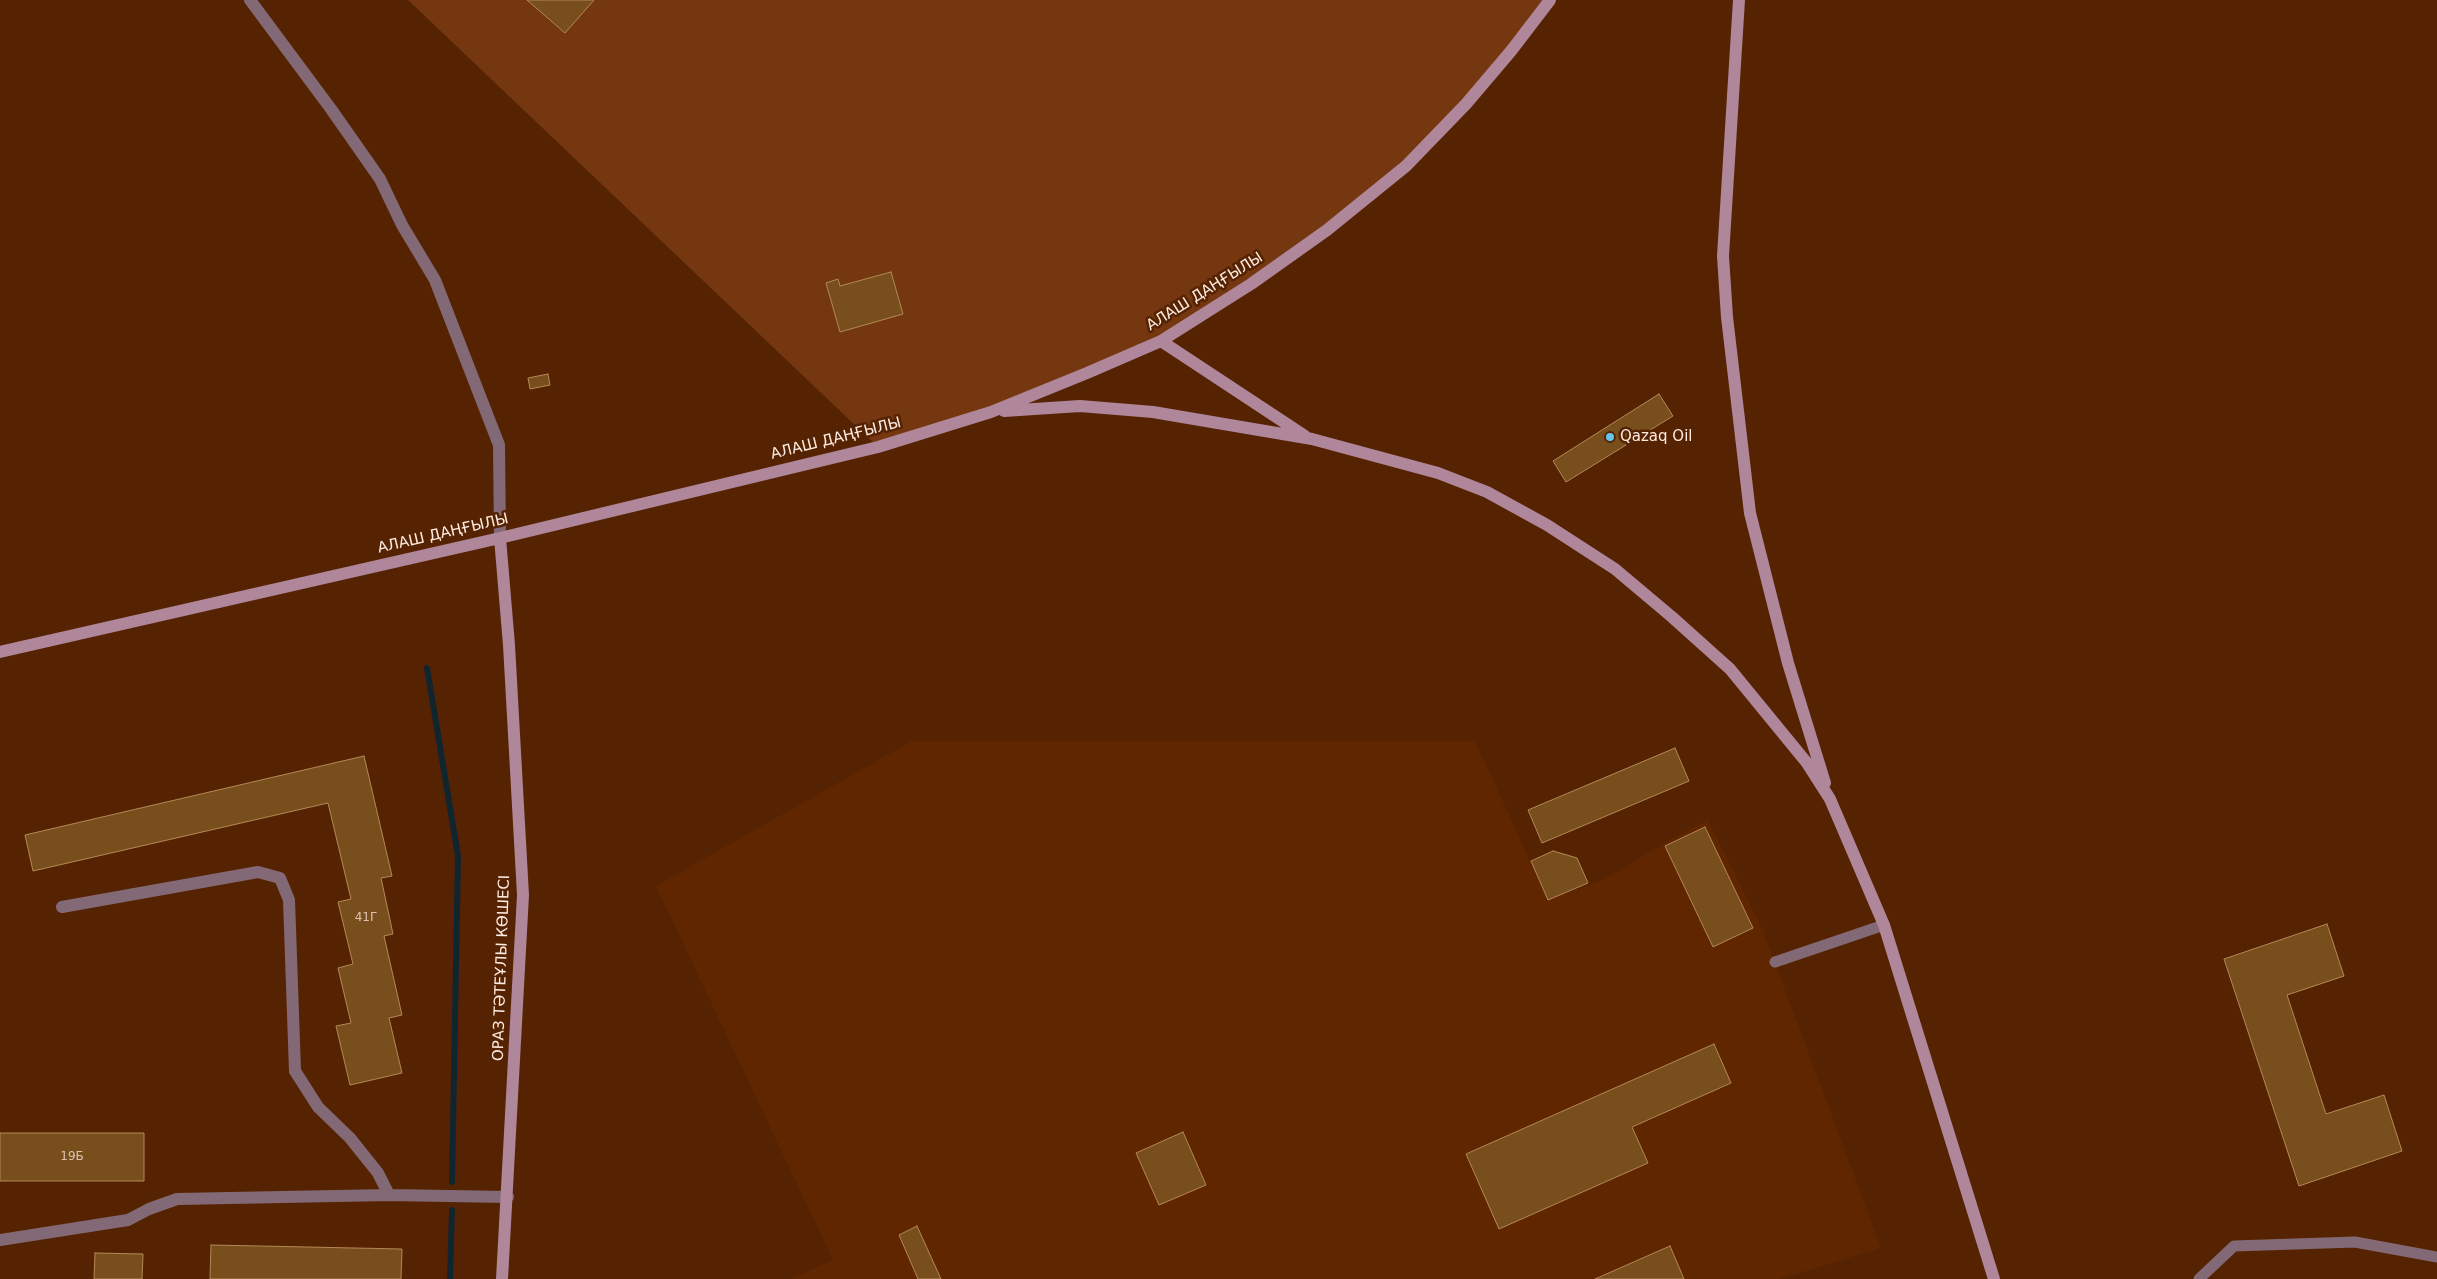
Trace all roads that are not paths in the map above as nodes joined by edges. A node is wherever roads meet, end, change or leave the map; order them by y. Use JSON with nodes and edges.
{"nodes":[{"id":1,"x":250,"y":0,"type":"edge"},
{"id":2,"x":1550,"y":0,"type":"edge"},
{"id":3,"x":1740,"y":0,"type":"edge"},
{"id":4,"x":1161,"y":340,"type":"junction"},
{"id":5,"x":991,"y":412,"type":"junction"},
{"id":6,"x":1312,"y":439,"type":"junction"},
{"id":7,"x":500,"y":538,"type":"junction"},
{"id":8,"x":0,"y":652,"type":"edge"},
{"id":9,"x":1830,"y":799,"type":"junction"},
{"id":10,"x":62,"y":907,"type":"dead end"},
{"id":11,"x":1884,"y":925,"type":"junction"},
{"id":12,"x":1775,"y":962,"type":"dead end"},
{"id":13,"x":390,"y":1195,"type":"junction"},
{"id":14,"x":508,"y":1198,"type":"junction"},
{"id":15,"x":0,"y":1240,"type":"edge"},
{"id":16,"x":2437,"y":1257,"type":"edge"},
{"id":17,"x":502,"y":1279,"type":"edge"},
{"id":18,"x":1994,"y":1279,"type":"edge"},
{"id":19,"x":2199,"y":1279,"type":"edge"}],
"edges":[{"from":1,"to":7,"type":"street"},
{"from":2,"to":4,"type":"main road","name":"АЛАШ ДАҢҒЫЛЫ"},
{"from":3,"to":9,"type":"main road"},
{"from":4,"to":5,"type":"main road","name":"АЛАШ ДАҢҒЫЛЫ"},
{"from":4,"to":6,"type":"main road"},
{"from":5,"to":6,"type":"main road"},
{"from":5,"to":7,"type":"main road","name":"АЛАШ ДАҢҒЫЛЫ"},
{"from":6,"to":9,"type":"main road"},
{"from":7,"to":8,"type":"main road","name":"АЛАШ ДАҢҒЫЛЫ"},
{"from":7,"to":14,"type":"main road","name":"ОРАЗ ТӘТЕҰЛЫ КӨШЕСІ"},
{"from":9,"to":11,"type":"main road"},
{"from":10,"to":13,"type":"street"},
{"from":11,"to":12,"type":"lane"},
{"from":11,"to":18,"type":"main road"},
{"from":13,"to":14,"type":"street"},
{"from":13,"to":15,"type":"street"},
{"from":14,"to":17,"type":"main road","name":"ОРАЗ ТӘТЕҰЛЫ КӨШЕСІ"},
{"from":16,"to":19,"type":"lane"}]}
